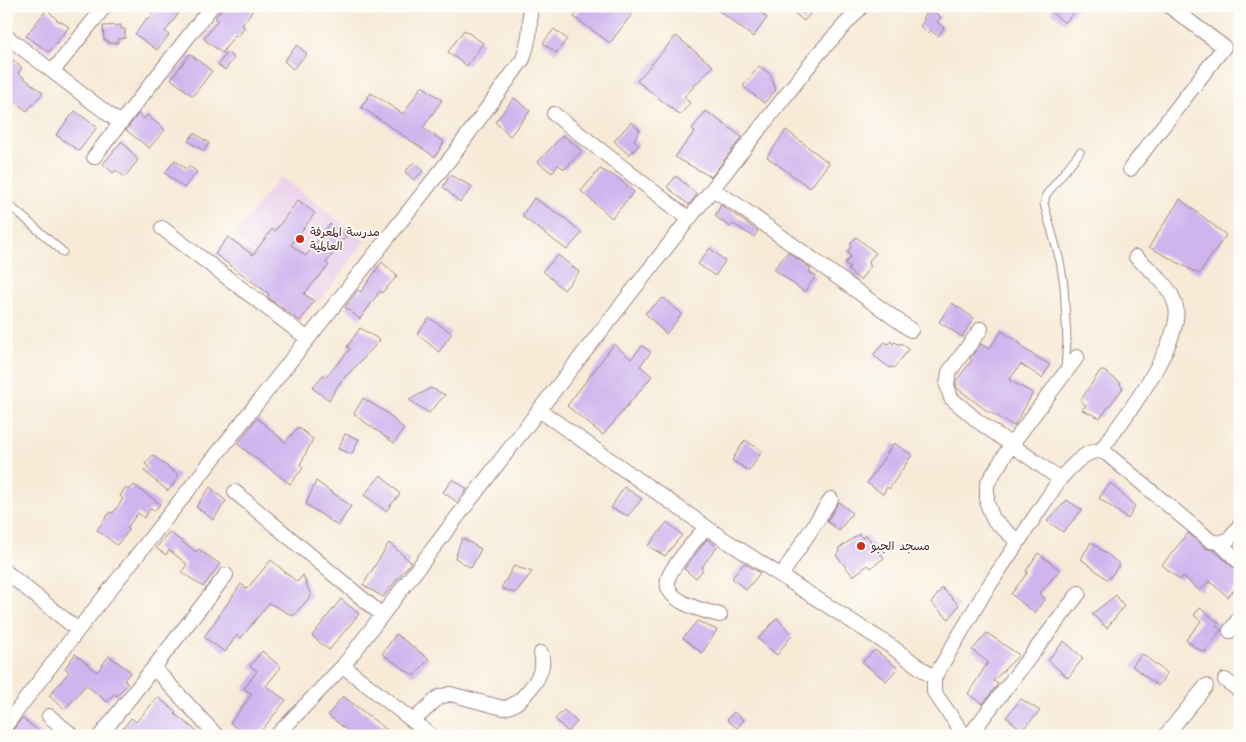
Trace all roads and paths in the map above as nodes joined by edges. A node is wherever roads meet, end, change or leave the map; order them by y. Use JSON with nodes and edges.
{"nodes":[{"id":1,"x":105,"y":6,"type":"edge"},
{"id":2,"x":212,"y":6,"type":"edge"},
{"id":3,"x":529,"y":6,"type":"edge"},
{"id":4,"x":862,"y":6,"type":"edge"},
{"id":5,"x":1169,"y":6,"type":"edge"},
{"id":6,"x":6,"y":36,"type":"edge"},
{"id":7,"x":53,"y":72,"type":"junction"},
{"id":8,"x":554,"y":114,"type":"dead end"},
{"id":9,"x":120,"y":123,"type":"junction"},
{"id":10,"x":1080,"y":152,"type":"dead end"},
{"id":11,"x":94,"y":157,"type":"dead end"},
{"id":12,"x":1130,"y":169,"type":"dead end"},
{"id":13,"x":712,"y":189,"type":"junction"},
{"id":14,"x":6,"y":202,"type":"edge"},
{"id":15,"x":690,"y":219,"type":"junction"},
{"id":16,"x":162,"y":228,"type":"dead end"},
{"id":17,"x":63,"y":252,"type":"dead end"},
{"id":18,"x":1136,"y":257,"type":"dead end"},
{"id":19,"x":981,"y":329,"type":"dead end"},
{"id":20,"x":911,"y":330,"type":"dead end"},
{"id":21,"x":308,"y":339,"type":"junction"},
{"id":22,"x":1077,"y":357,"type":"dead end"},
{"id":23,"x":1065,"y":372,"type":"junction"},
{"id":24,"x":539,"y":410,"type":"junction"},
{"id":25,"x":1011,"y":445,"type":"junction"},
{"id":26,"x":1101,"y":450,"type":"junction"},
{"id":27,"x":1060,"y":479,"type":"junction"},
{"id":28,"x":235,"y":492,"type":"dead end"},
{"id":29,"x":831,"y":499,"type":"dead end"},
{"id":30,"x":1240,"y":525,"type":"edge"},
{"id":31,"x":706,"y":527,"type":"junction"},
{"id":32,"x":1018,"y":542,"type":"junction"},
{"id":33,"x":1220,"y":543,"type":"junction"},
{"id":34,"x":1240,"y":563,"type":"edge"},
{"id":35,"x":6,"y":572,"type":"edge"},
{"id":36,"x":226,"y":575,"type":"dead end"},
{"id":37,"x":781,"y":576,"type":"junction"},
{"id":38,"x":1079,"y":593,"type":"dead end"},
{"id":39,"x":382,"y":614,"type":"junction"},
{"id":40,"x":720,"y":615,"type":"dead end"},
{"id":41,"x":1240,"y":617,"type":"edge"},
{"id":42,"x":78,"y":630,"type":"junction"},
{"id":43,"x":1230,"y":630,"type":"dead end"},
{"id":44,"x":541,"y":653,"type":"dead end"},
{"id":45,"x":342,"y":666,"type":"junction"},
{"id":46,"x":154,"y":668,"type":"junction"},
{"id":47,"x":934,"y":678,"type":"junction"},
{"id":48,"x":1225,"y":680,"type":"dead end"},
{"id":49,"x":1206,"y":686,"type":"dead end"},
{"id":50,"x":1240,"y":691,"type":"edge"},
{"id":51,"x":49,"y":716,"type":"dead end"},
{"id":52,"x":413,"y":721,"type":"junction"},
{"id":53,"x":6,"y":725,"type":"edge"},
{"id":54,"x":73,"y":736,"type":"edge"},
{"id":55,"x":100,"y":736,"type":"edge"},
{"id":56,"x":217,"y":736,"type":"edge"},
{"id":57,"x":276,"y":736,"type":"edge"},
{"id":58,"x":432,"y":736,"type":"edge"},
{"id":59,"x":965,"y":736,"type":"edge"},
{"id":60,"x":969,"y":736,"type":"edge"},
{"id":61,"x":1165,"y":736,"type":"edge"}],
"edges":[{"from":1,"to":7,"type":"street"},
{"from":2,"to":9,"type":"street"},
{"from":3,"to":21,"type":"street"},
{"from":4,"to":13,"type":"street"},
{"from":5,"to":12,"type":"street"},
{"from":6,"to":7,"type":"street"},
{"from":7,"to":9,"type":"street"},
{"from":8,"to":15,"type":"street"},
{"from":9,"to":11,"type":"street"},
{"from":10,"to":23,"type":"lane"},
{"from":13,"to":15,"type":"street"},
{"from":13,"to":20,"type":"street"},
{"from":14,"to":17,"type":"lane"},
{"from":15,"to":24,"type":"street"},
{"from":16,"to":21,"type":"street"},
{"from":18,"to":26,"type":"street"},
{"from":19,"to":25,"type":"street"},
{"from":21,"to":42,"type":"street"},
{"from":22,"to":23,"type":"street"},
{"from":23,"to":25,"type":"street"},
{"from":24,"to":31,"type":"street"},
{"from":24,"to":39,"type":"street"},
{"from":25,"to":27,"type":"street"},
{"from":25,"to":32,"type":"street"},
{"from":26,"to":27,"type":"street"},
{"from":26,"to":33,"type":"street"},
{"from":27,"to":32,"type":"street"},
{"from":28,"to":39,"type":"street"},
{"from":29,"to":37,"type":"street"},
{"from":30,"to":33,"type":"street"},
{"from":31,"to":37,"type":"street"},
{"from":31,"to":40,"type":"street"},
{"from":32,"to":47,"type":"street"},
{"from":33,"to":34,"type":"street"},
{"from":35,"to":42,"type":"street"},
{"from":36,"to":46,"type":"street"},
{"from":37,"to":47,"type":"street"},
{"from":38,"to":60,"type":"street"},
{"from":39,"to":45,"type":"street"},
{"from":41,"to":43,"type":"street"},
{"from":42,"to":53,"type":"street"},
{"from":44,"to":52,"type":"street"},
{"from":45,"to":52,"type":"street"},
{"from":45,"to":57,"type":"street"},
{"from":46,"to":55,"type":"street"},
{"from":46,"to":56,"type":"street"},
{"from":47,"to":59,"type":"street"},
{"from":48,"to":50,"type":"street"},
{"from":49,"to":61,"type":"street"},
{"from":51,"to":54,"type":"street"},
{"from":52,"to":58,"type":"street"}]}
